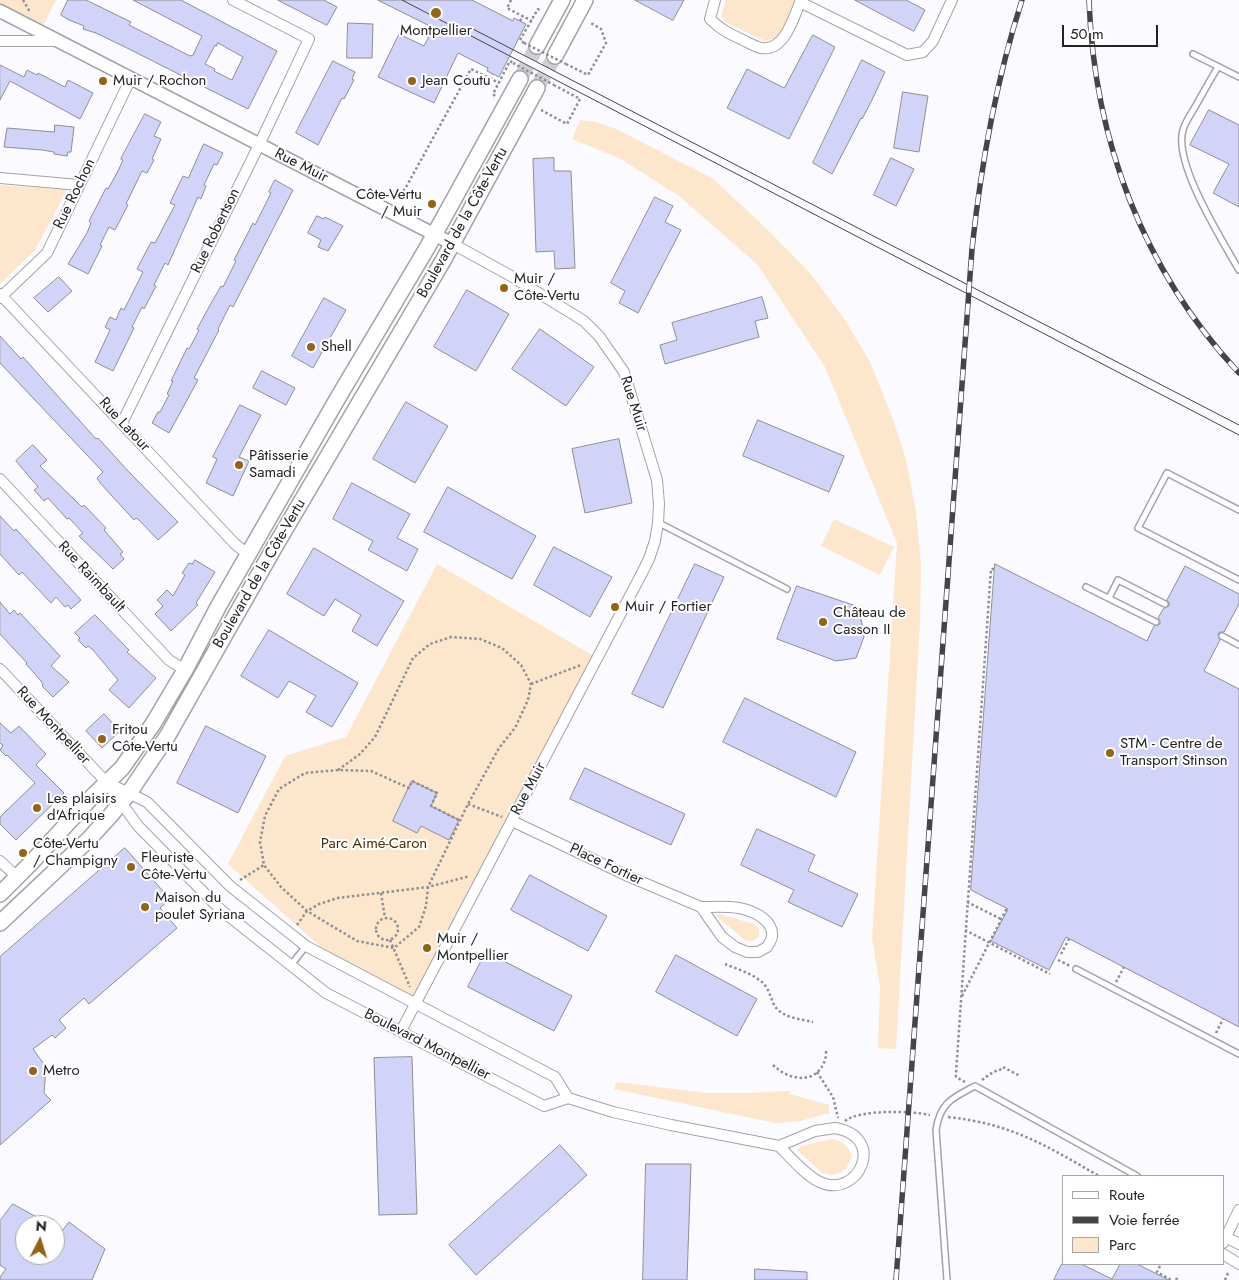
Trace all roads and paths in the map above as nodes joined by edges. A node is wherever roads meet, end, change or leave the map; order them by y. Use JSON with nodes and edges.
{"nodes":[{"id":1,"x":233,"y":0,"type":"edge"},
{"id":2,"x":511,"y":0,"type":"edge"},
{"id":3,"x":562,"y":0,"type":"edge"},
{"id":4,"x":585,"y":0,"type":"edge"},
{"id":5,"x":715,"y":0,"type":"edge"},
{"id":6,"x":952,"y":0,"type":"edge"},
{"id":7,"x":801,"y":1,"type":"edge"},
{"id":8,"x":538,"y":9,"type":"dead end"},
{"id":9,"x":0,"y":11,"type":"edge"},
{"id":10,"x":523,"y":16,"type":"junction"},
{"id":11,"x":586,"y":20,"type":"dead end"},
{"id":12,"x":520,"y":21,"type":"dead end"},
{"id":13,"x":532,"y":21,"type":"junction"},
{"id":14,"x":58,"y":40,"type":"junction"},
{"id":15,"x":0,"y":41,"type":"edge"},
{"id":16,"x":531,"y":44,"type":"junction"},
{"id":17,"x":1193,"y":54,"type":"dead end"},
{"id":18,"x":560,"y":60,"type":"junction"},
{"id":19,"x":1218,"y":67,"type":"junction"},
{"id":20,"x":493,"y":74,"type":"dead end"},
{"id":21,"x":131,"y":78,"type":"junction"},
{"id":22,"x":1239,"y":78,"type":"edge"},
{"id":23,"x":490,"y":79,"type":"junction"},
{"id":24,"x":520,"y":79,"type":"tunnel mouth"},
{"id":25,"x":498,"y":83,"type":"junction"},
{"id":26,"x":537,"y":88,"type":"tunnel mouth"},
{"id":27,"x":493,"y":94,"type":"dead end"},
{"id":28,"x":538,"y":109,"type":"dead end"},
{"id":29,"x":259,"y":144,"type":"junction"},
{"id":30,"x":0,"y":178,"type":"edge"},
{"id":31,"x":79,"y":185,"type":"junction"},
{"id":32,"x":396,"y":198,"type":"dead end"},
{"id":33,"x":434,"y":234,"type":"junction"},
{"id":34,"x":452,"y":244,"type":"junction"},
{"id":35,"x":1239,"y":270,"type":"edge"},
{"id":36,"x":1,"y":296,"type":"edge"},
{"id":37,"x":122,"y":423,"type":"junction"},
{"id":38,"x":0,"y":479,"type":"edge"},
{"id":39,"x":1239,"y":510,"type":"edge"},
{"id":40,"x":658,"y":523,"type":"junction"},
{"id":41,"x":249,"y":554,"type":"junction"},
{"id":42,"x":994,"y":569,"type":"dead end"},
{"id":43,"x":1239,"y":580,"type":"edge"},
{"id":44,"x":1086,"y":587,"type":"dead end"},
{"id":45,"x":787,"y":589,"type":"dead end"},
{"id":46,"x":1109,"y":598,"type":"junction"},
{"id":47,"x":1165,"y":604,"type":"dead end"},
{"id":48,"x":1156,"y":622,"type":"dead end"},
{"id":49,"x":1222,"y":636,"type":"dead end"},
{"id":50,"x":1239,"y":645,"type":"edge"},
{"id":51,"x":597,"y":658,"type":"junction"},
{"id":52,"x":0,"y":669,"type":"edge"},
{"id":53,"x":185,"y":670,"type":"junction"},
{"id":54,"x":531,"y":684,"type":"junction"},
{"id":55,"x":338,"y":770,"type":"junction"},
{"id":56,"x":107,"y":783,"type":"junction"},
{"id":57,"x":125,"y":798,"type":"junction"},
{"id":58,"x":468,"y":804,"type":"junction"},
{"id":59,"x":459,"y":820,"type":"dead end"},
{"id":60,"x":512,"y":821,"type":"junction"},
{"id":61,"x":0,"y":861,"type":"edge"},
{"id":62,"x":264,"y":865,"type":"junction"},
{"id":63,"x":485,"y":872,"type":"junction"},
{"id":64,"x":17,"y":878,"type":"junction"},
{"id":65,"x":230,"y":886,"type":"junction"},
{"id":66,"x":428,"y":887,"type":"junction"},
{"id":67,"x":381,"y":893,"type":"junction"},
{"id":68,"x":0,"y":894,"type":"edge"},
{"id":69,"x":968,"y":902,"type":"junction"},
{"id":70,"x":701,"y":907,"type":"junction"},
{"id":71,"x":1007,"y":908,"type":"dead end"},
{"id":72,"x":307,"y":911,"type":"junction"},
{"id":73,"x":385,"y":918,"type":"junction"},
{"id":74,"x":1001,"y":919,"type":"junction"},
{"id":75,"x":0,"y":923,"type":"edge"},
{"id":76,"x":295,"y":928,"type":"dead end"},
{"id":77,"x":965,"y":930,"type":"junction"},
{"id":78,"x":1069,"y":939,"type":"dead end"},
{"id":79,"x":390,"y":940,"type":"junction"},
{"id":80,"x":989,"y":943,"type":"junction"},
{"id":81,"x":306,"y":946,"type":"junction"},
{"id":82,"x":394,"y":948,"type":"junction"},
{"id":83,"x":1061,"y":954,"type":"dead end"},
{"id":84,"x":1058,"y":960,"type":"dead end"},
{"id":85,"x":725,"y":964,"type":"dead end"},
{"id":86,"x":291,"y":965,"type":"junction"},
{"id":87,"x":1124,"y":967,"type":"dead end"},
{"id":88,"x":1076,"y":969,"type":"joint"},
{"id":89,"x":1050,"y":974,"type":"dead end"},
{"id":90,"x":1116,"y":982,"type":"dead end"},
{"id":91,"x":961,"y":997,"type":"junction"},
{"id":92,"x":416,"y":1003,"type":"junction"},
{"id":93,"x":1223,"y":1019,"type":"dead end"},
{"id":94,"x":813,"y":1022,"type":"dead end"},
{"id":95,"x":401,"y":1031,"type":"junction"},
{"id":96,"x":1215,"y":1034,"type":"dead end"},
{"id":97,"x":826,"y":1049,"type":"dead end"},
{"id":98,"x":1239,"y":1054,"type":"edge"},
{"id":99,"x":773,"y":1065,"type":"dead end"},
{"id":100,"x":816,"y":1072,"type":"junction"},
{"id":101,"x":956,"y":1073,"type":"dead end"},
{"id":102,"x":1020,"y":1076,"type":"dead end"},
{"id":103,"x":975,"y":1086,"type":"junction"},
{"id":104,"x":568,"y":1098,"type":"junction"},
{"id":105,"x":939,"y":1117,"type":"junction"},
{"id":106,"x":843,"y":1125,"type":"junction"},
{"id":107,"x":779,"y":1146,"type":"junction"},
{"id":108,"x":1097,"y":1175,"type":"edge"},
{"id":109,"x":1135,"y":1175,"type":"edge"},
{"id":110,"x":1239,"y":1210,"type":"edge"},
{"id":111,"x":1225,"y":1233,"type":"edge"},
{"id":112,"x":1239,"y":1244,"type":"edge"},
{"id":113,"x":1224,"y":1255,"type":"edge"},
{"id":114,"x":1239,"y":1264,"type":"edge"},
{"id":115,"x":1160,"y":1266,"type":"dead end"},
{"id":116,"x":1228,"y":1273,"type":"dead end"},
{"id":117,"x":1178,"y":1276,"type":"dead end"},
{"id":118,"x":947,"y":1280,"type":"edge"},
{"id":119,"x":1171,"y":1280,"type":"edge"},
{"id":120,"x":1176,"y":1280,"type":"edge"},
{"id":121,"x":1224,"y":1280,"type":"edge"}],
"edges":[{"from":1,"to":29,"type":"street","name":"Rue Robertson"},
{"from":2,"to":10,"type":"path"},
{"from":3,"to":16,"type":"main road"},
{"from":4,"to":18,"type":"main road"},
{"from":5,"to":7,"type":"street"},
{"from":6,"to":7,"type":"street"},
{"from":8,"to":13,"type":"path"},
{"from":9,"to":14,"type":"street","name":"Rue Muir"},
{"from":10,"to":12,"type":"path"},
{"from":10,"to":13,"type":"path"},
{"from":11,"to":18,"type":"path"},
{"from":13,"to":16,"type":"path"},
{"from":14,"to":15,"type":"street","name":"Rue Muir"},
{"from":14,"to":21,"type":"street","name":"Rue Muir"},
{"from":16,"to":18,"type":"path","bridge":true},
{"from":17,"to":19,"type":"lane"},
{"from":19,"to":22,"type":"lane"},
{"from":19,"to":35,"type":"lane"},
{"from":20,"to":23,"type":"path"},
{"from":21,"to":29,"type":"street","name":"Rue Muir"},
{"from":21,"to":31,"type":"street","name":"Rue Rochon"},
{"from":23,"to":25,"type":"path"},
{"from":23,"to":32,"type":"path"},
{"from":24,"to":33,"type":"main road","name":"Boulevard de la Côte-Vertu"},
{"from":25,"to":27,"type":"path"},
{"from":25,"to":28,"type":"path","bridge":true},
{"from":26,"to":34,"type":"main road","name":"Boulevard de la Côte-Vertu"},
{"from":29,"to":33,"type":"street","name":"Rue Muir"},
{"from":29,"to":37,"type":"street","name":"Rue Robertson"},
{"from":30,"to":31,"type":"street"},
{"from":31,"to":36,"type":"street","name":"Rue Rochon"},
{"from":33,"to":34,"type":"street","name":"Rue Muir"},
{"from":33,"to":41,"type":"main road","name":"Boulevard de la Côte-Vertu"},
{"from":34,"to":40,"type":"street","name":"Rue Muir"},
{"from":34,"to":57,"type":"main road","name":"Boulevard de la Côte-Vertu"},
{"from":36,"to":37,"type":"street","name":"Rue Latour"},
{"from":37,"to":41,"type":"street","name":"Rue Latour"},
{"from":38,"to":53,"type":"street","name":"Rue Raimbault"},
{"from":39,"to":43,"type":"lane"},
{"from":40,"to":45,"type":"lane"},
{"from":40,"to":51,"type":"street","name":"Rue Muir"},
{"from":41,"to":53,"type":"main road","name":"Boulevard de la Côte-Vertu"},
{"from":42,"to":69,"type":"path"},
{"from":44,"to":46,"type":"lane"},
{"from":46,"to":47,"type":"lane"},
{"from":46,"to":48,"type":"lane"},
{"from":49,"to":50,"type":"lane"},
{"from":51,"to":54,"type":"path"},
{"from":51,"to":60,"type":"street","name":"Rue Muir"},
{"from":52,"to":56,"type":"street","name":"Rue Montpellier"},
{"from":53,"to":56,"type":"main road","name":"Boulevard de la Côte-Vertu"},
{"from":54,"to":55,"type":"path"},
{"from":54,"to":58,"type":"path"},
{"from":55,"to":59,"type":"path"},
{"from":55,"to":62,"type":"path"},
{"from":56,"to":57,"type":"street","name":"Boulevard Montpellier"},
{"from":56,"to":64,"type":"main road","name":"Boulevard de la Côte-Vertu"},
{"from":57,"to":65,"type":"street","name":"Boulevard Montpellier"},
{"from":57,"to":75,"type":"main road","name":"Boulevard de la Côte-Vertu"},
{"from":57,"to":86,"type":"street","name":"Boulevard Montpellier"},
{"from":58,"to":60,"type":"path"},
{"from":58,"to":66,"type":"path"},
{"from":60,"to":63,"type":"street","name":"Rue Muir"},
{"from":60,"to":70,"type":"street","name":"Place Fortier"},
{"from":61,"to":64,"type":"street"},
{"from":62,"to":65,"type":"path"},
{"from":62,"to":72,"type":"path"},
{"from":63,"to":66,"type":"path"},
{"from":63,"to":92,"type":"street","name":"Rue Muir"},
{"from":64,"to":68,"type":"main road","name":"Boulevard de la Côte-Vertu"},
{"from":65,"to":81,"type":"street","name":"Boulevard Montpellier"},
{"from":66,"to":67,"type":"path"},
{"from":66,"to":82,"type":"path"},
{"from":67,"to":72,"type":"path"},
{"from":67,"to":73,"type":"path"},
{"from":69,"to":74,"type":"path"},
{"from":69,"to":77,"type":"path"},
{"from":70,"to":70,"type":"street","name":"Place Fortier"},
{"from":71,"to":74,"type":"path"},
{"from":72,"to":76,"type":"path"},
{"from":72,"to":82,"type":"path"},
{"from":73,"to":79,"type":"path"},
{"from":73,"to":79,"type":"path"},
{"from":74,"to":80,"type":"path"},
{"from":77,"to":80,"type":"path"},
{"from":77,"to":91,"type":"path"},
{"from":78,"to":83,"type":"path"},
{"from":79,"to":82,"type":"path"},
{"from":80,"to":89,"type":"path"},
{"from":80,"to":91,"type":"path"},
{"from":81,"to":86,"type":"lane"},
{"from":81,"to":92,"type":"street","name":"Boulevard Montpellier"},
{"from":82,"to":92,"type":"path"},
{"from":84,"to":88,"type":"path"},
{"from":85,"to":94,"type":"path"},
{"from":86,"to":95,"type":"street","name":"Boulevard Montpellier"},
{"from":87,"to":90,"type":"path"},
{"from":88,"to":98,"type":"lane"},
{"from":91,"to":101,"type":"path"},
{"from":92,"to":95,"type":"street","name":"Rue Muir"},
{"from":92,"to":104,"type":"street","name":"Boulevard Montpellier"},
{"from":93,"to":96,"type":"path"},
{"from":95,"to":104,"type":"street","name":"Boulevard Montpellier"},
{"from":97,"to":100,"type":"path"},
{"from":99,"to":100,"type":"path"},
{"from":100,"to":106,"type":"path"},
{"from":102,"to":103,"type":"path"},
{"from":103,"to":105,"type":"lane"},
{"from":103,"to":109,"type":"lane"},
{"from":104,"to":107,"type":"street"},
{"from":105,"to":106,"type":"path"},
{"from":105,"to":108,"type":"path"},
{"from":105,"to":118,"type":"lane"},
{"from":106,"to":107,"type":"street"},
{"from":106,"to":107,"type":"street"},
{"from":110,"to":111,"type":"street"},
{"from":111,"to":112,"type":"street"},
{"from":113,"to":114,"type":"street"},
{"from":115,"to":119,"type":"path"},
{"from":116,"to":121,"type":"path"},
{"from":117,"to":120,"type":"path"}]}
